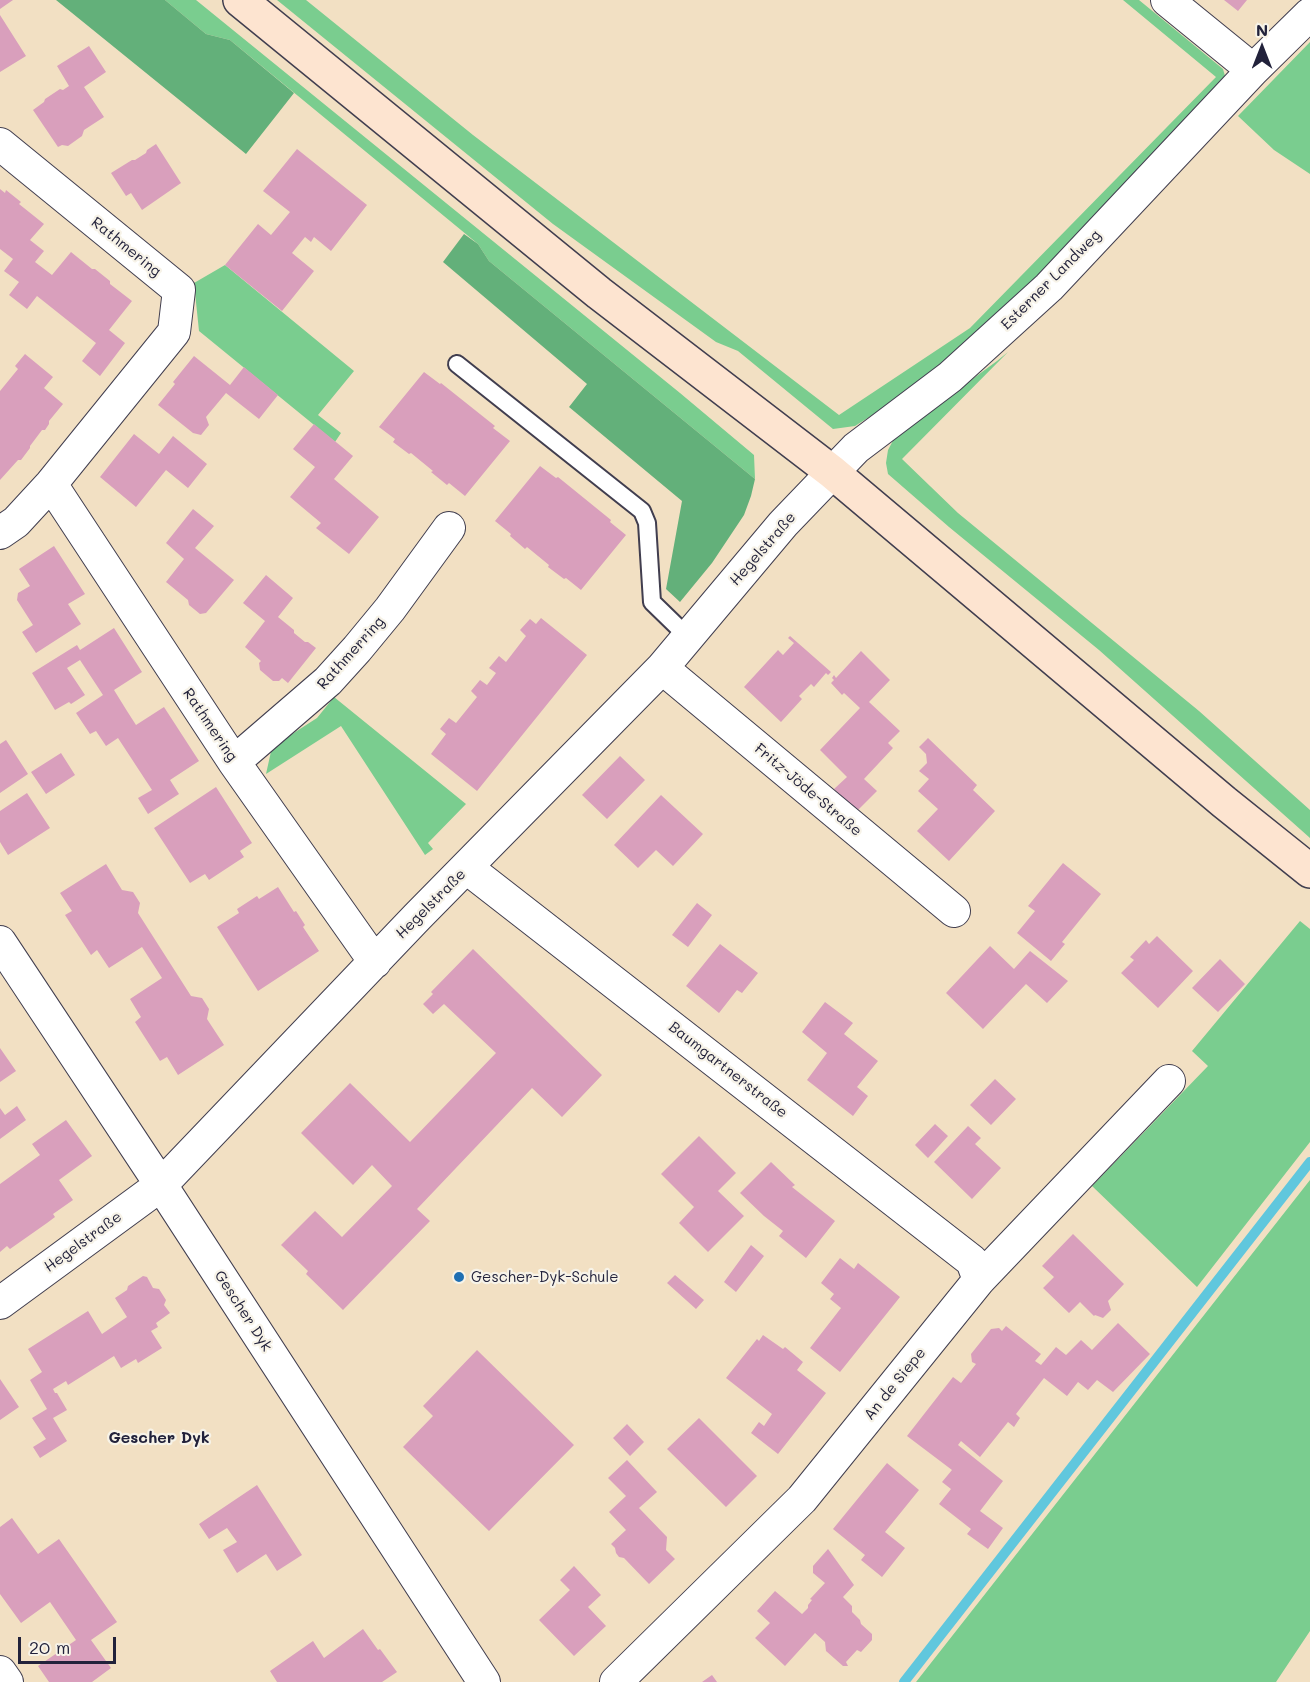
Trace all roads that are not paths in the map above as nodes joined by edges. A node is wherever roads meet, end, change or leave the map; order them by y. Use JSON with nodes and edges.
{"nodes":[{"id":1,"x":240,"y":0,"type":"edge"},
{"id":2,"x":1167,"y":0,"type":"edge"},
{"id":3,"x":1310,"y":14,"type":"edge"},
{"id":4,"x":1253,"y":70,"type":"junction"},
{"id":5,"x":0,"y":144,"type":"edge"},
{"id":6,"x":457,"y":364,"type":"dead end"},
{"id":7,"x":832,"y":472,"type":"junction"},
{"id":8,"x":51,"y":484,"type":"junction"},
{"id":9,"x":449,"y":528,"type":"dead end"},
{"id":10,"x":0,"y":533,"type":"edge"},
{"id":11,"x":689,"y":638,"type":"junction"},
{"id":12,"x":662,"y":668,"type":"junction"},
{"id":13,"x":234,"y":762,"type":"junction"},
{"id":14,"x":467,"y":868,"type":"junction"},
{"id":15,"x":1310,"y":871,"type":"edge"},
{"id":16,"x":954,"y":911,"type":"dead end"},
{"id":17,"x":0,"y":942,"type":"edge"},
{"id":18,"x":375,"y":962,"type":"junction"},
{"id":19,"x":1169,"y":1081,"type":"dead end"},
{"id":20,"x":161,"y":1185,"type":"junction"},
{"id":21,"x":979,"y":1280,"type":"junction"},
{"id":22,"x":0,"y":1303,"type":"edge"},
{"id":23,"x":0,"y":1672,"type":"edge"},
{"id":24,"x":7,"y":1682,"type":"edge"},
{"id":25,"x":484,"y":1682,"type":"edge"},
{"id":26,"x":616,"y":1682,"type":"edge"}],
"edges":[{"from":1,"to":7,"type":"main road"},
{"from":2,"to":4,"type":"street"},
{"from":3,"to":4,"type":"street","name":"Esterner Landweg"},
{"from":4,"to":7,"type":"street","name":"Esterner Landweg"},
{"from":5,"to":8,"type":"street","name":"Rathmering"},
{"from":6,"to":11,"type":"lane"},
{"from":7,"to":11,"type":"street","name":"Hegelstraße"},
{"from":7,"to":15,"type":"main road"},
{"from":8,"to":10,"type":"street","name":"Rathmering"},
{"from":8,"to":13,"type":"street","name":"Rathmering"},
{"from":9,"to":13,"type":"street","name":"Rathmerring"},
{"from":11,"to":12,"type":"street","name":"Hegelstraße"},
{"from":12,"to":14,"type":"street","name":"Hegelstraße"},
{"from":12,"to":16,"type":"street","name":"Fritz-Jöde-Straße"},
{"from":13,"to":18,"type":"street","name":"Rathmering"},
{"from":14,"to":18,"type":"street","name":"Hegelstraße"},
{"from":14,"to":21,"type":"street","name":"Baumgartnerstraße"},
{"from":17,"to":20,"type":"street","name":"Gescher Dyk"},
{"from":18,"to":20,"type":"street","name":"Hegelstraße"},
{"from":19,"to":21,"type":"street","name":"An de Siepe"},
{"from":20,"to":22,"type":"street","name":"Hegelstraße"},
{"from":20,"to":25,"type":"street","name":"Gescher Dyk"},
{"from":21,"to":26,"type":"street","name":"An de Siepe"},
{"from":23,"to":24,"type":"street"}]}
